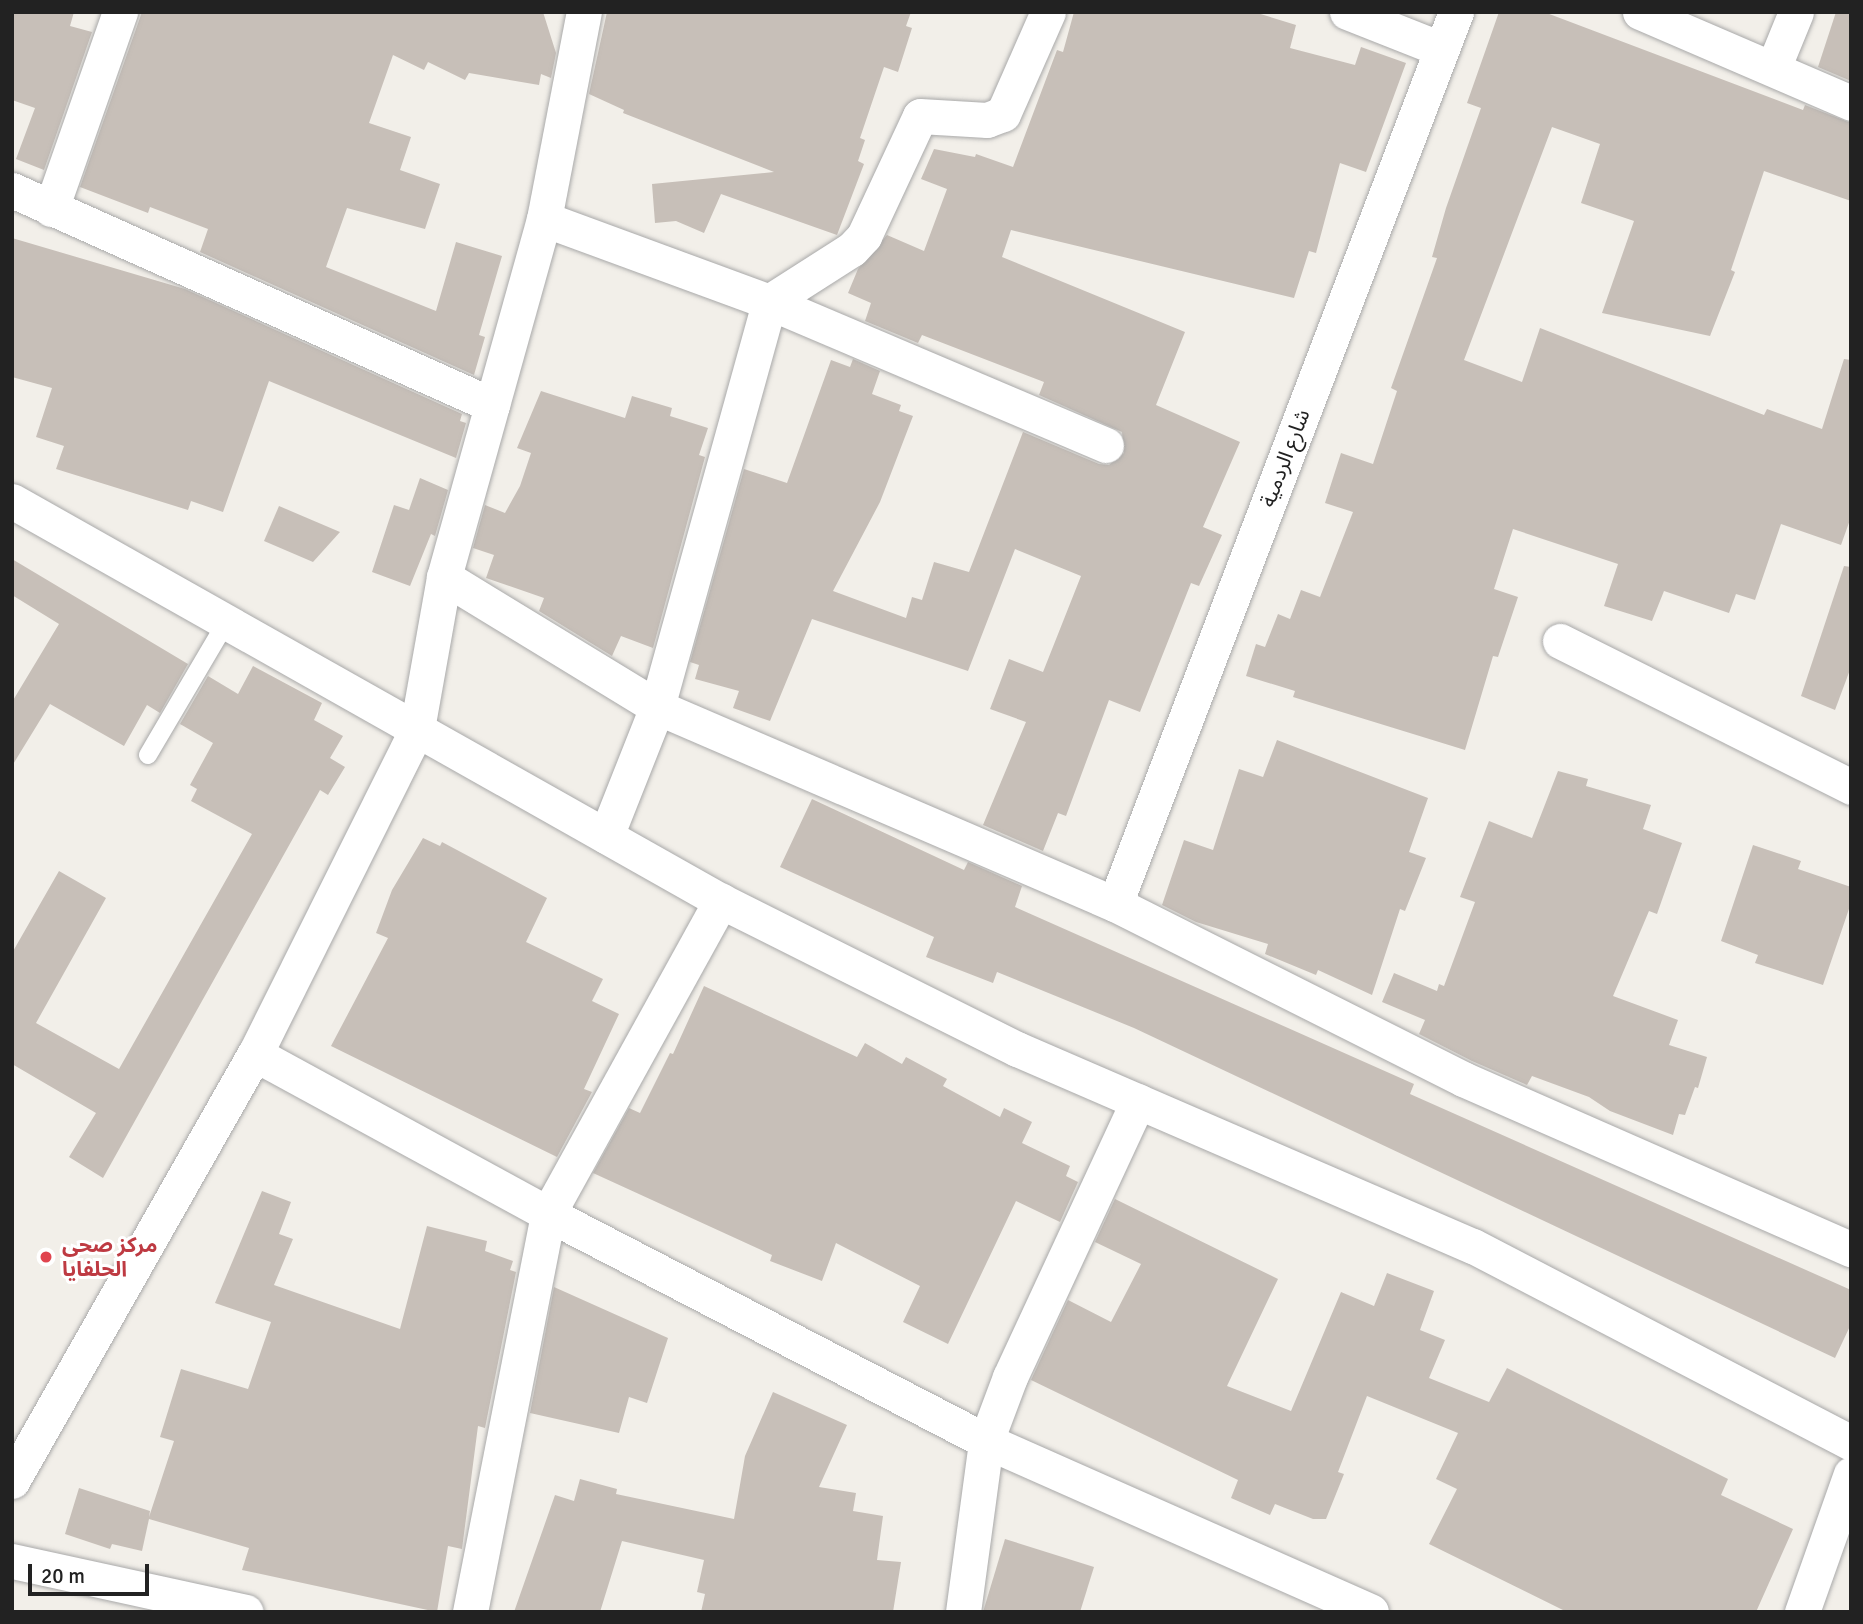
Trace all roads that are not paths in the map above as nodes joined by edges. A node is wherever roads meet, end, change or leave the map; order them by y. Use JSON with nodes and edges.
{"nodes":[{"id":1,"x":120,"y":12,"type":"edge"},
{"id":2,"x":584,"y":12,"type":"edge"},
{"id":3,"x":1048,"y":12,"type":"edge"},
{"id":4,"x":1347,"y":12,"type":"edge"},
{"id":5,"x":1456,"y":12,"type":"edge"},
{"id":6,"x":1640,"y":12,"type":"edge"},
{"id":7,"x":1796,"y":12,"type":"edge"},
{"id":8,"x":1441,"y":49,"type":"junction"},
{"id":9,"x":1774,"y":66,"type":"junction"},
{"id":10,"x":1851,"y":103,"type":"edge"},
{"id":11,"x":12,"y":190,"type":"edge"},
{"id":12,"x":51,"y":209,"type":"junction"},
{"id":13,"x":544,"y":219,"type":"junction"},
{"id":14,"x":769,"y":302,"type":"junction"},
{"id":15,"x":492,"y":405,"type":"junction"},
{"id":16,"x":1106,"y":445,"type":"dead end"},
{"id":17,"x":17,"y":512,"type":"edge"},
{"id":18,"x":444,"y":577,"type":"junction"},
{"id":19,"x":227,"y":621,"type":"junction"},
{"id":20,"x":1560,"y":641,"type":"dead end"},
{"id":21,"x":657,"y":707,"type":"junction"},
{"id":22,"x":417,"y":729,"type":"junction"},
{"id":23,"x":148,"y":755,"type":"dead end"},
{"id":24,"x":1851,"y":787,"type":"edge"},
{"id":25,"x":606,"y":836,"type":"junction"},
{"id":26,"x":721,"y":901,"type":"junction"},
{"id":27,"x":1115,"y":904,"type":"junction"},
{"id":28,"x":255,"y":1054,"type":"junction"},
{"id":29,"x":1138,"y":1101,"type":"junction"},
{"id":30,"x":548,"y":1214,"type":"junction"},
{"id":31,"x":1851,"y":1249,"type":"edge"},
{"id":32,"x":986,"y":1441,"type":"junction"},
{"id":33,"x":1851,"y":1443,"type":"edge"},
{"id":34,"x":1851,"y":1474,"type":"edge"},
{"id":35,"x":12,"y":1481,"type":"edge"},
{"id":36,"x":12,"y":1561,"type":"edge"},
{"id":37,"x":245,"y":1612,"type":"edge"},
{"id":38,"x":470,"y":1612,"type":"edge"},
{"id":39,"x":963,"y":1612,"type":"edge"},
{"id":40,"x":1371,"y":1612,"type":"edge"},
{"id":41,"x":1802,"y":1612,"type":"edge"}],
"edges":[{"from":1,"to":12,"type":"street"},
{"from":2,"to":13,"type":"street"},
{"from":3,"to":14,"type":"street"},
{"from":4,"to":8,"type":"street"},
{"from":5,"to":8,"type":"street","name":"شارع الردمية"},
{"from":6,"to":9,"type":"street"},
{"from":7,"to":9,"type":"street"},
{"from":8,"to":27,"type":"street","name":"شارع الردمية"},
{"from":9,"to":10,"type":"street"},
{"from":11,"to":12,"type":"street"},
{"from":12,"to":15,"type":"street"},
{"from":13,"to":14,"type":"street"},
{"from":13,"to":15,"type":"street"},
{"from":14,"to":16,"type":"street"},
{"from":14,"to":21,"type":"street"},
{"from":15,"to":18,"type":"street"},
{"from":17,"to":19,"type":"street"},
{"from":18,"to":21,"type":"street"},
{"from":18,"to":22,"type":"street"},
{"from":19,"to":22,"type":"street"},
{"from":19,"to":23,"type":"lane"},
{"from":20,"to":24,"type":"street"},
{"from":21,"to":25,"type":"street"},
{"from":21,"to":27,"type":"street"},
{"from":22,"to":25,"type":"street"},
{"from":22,"to":28,"type":"street"},
{"from":25,"to":26,"type":"street"},
{"from":26,"to":29,"type":"street"},
{"from":26,"to":30,"type":"street"},
{"from":27,"to":31,"type":"street"},
{"from":28,"to":30,"type":"street"},
{"from":28,"to":35,"type":"street"},
{"from":29,"to":32,"type":"street"},
{"from":29,"to":33,"type":"street"},
{"from":30,"to":32,"type":"street"},
{"from":30,"to":38,"type":"street"},
{"from":32,"to":39,"type":"street"},
{"from":32,"to":40,"type":"street"},
{"from":34,"to":41,"type":"street"},
{"from":36,"to":37,"type":"street"}]}
